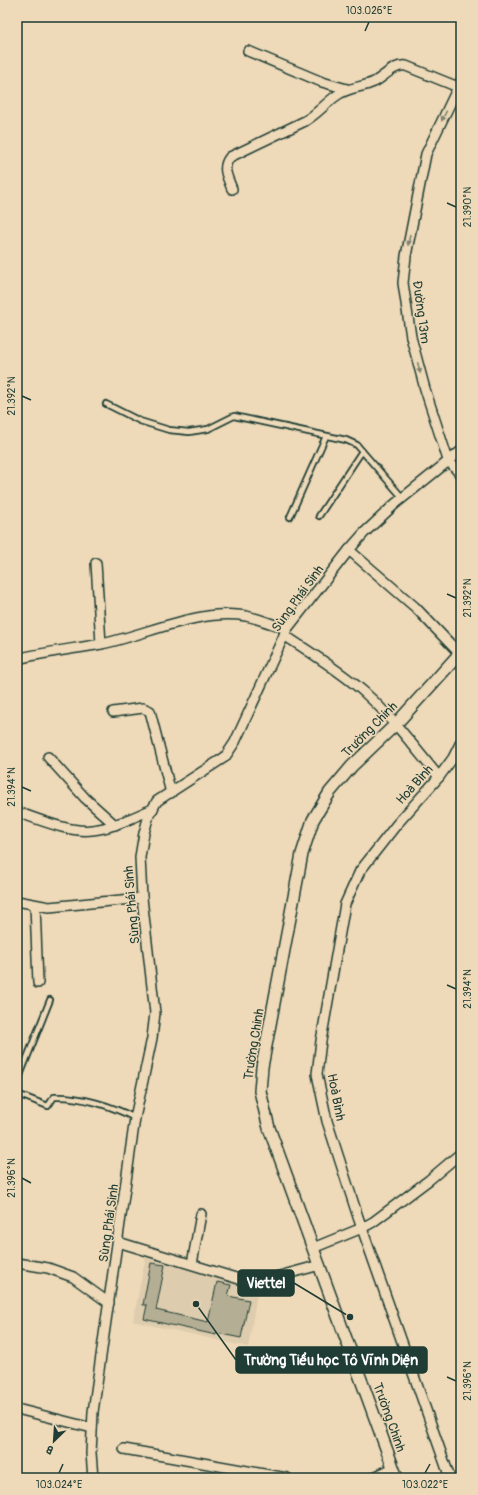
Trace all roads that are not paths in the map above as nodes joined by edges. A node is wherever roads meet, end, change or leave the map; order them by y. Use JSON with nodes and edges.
{"nodes":[{"id":1,"x":248,"y":51,"type":"dead end"},
{"id":2,"x":460,"y":84,"type":"edge"},
{"id":3,"x":347,"y":89,"type":"junction"},
{"id":4,"x":232,"y":189,"type":"dead end"},
{"id":5,"x":106,"y":404,"type":"dead end"},
{"id":6,"x":326,"y":436,"type":"junction"},
{"id":7,"x":362,"y":451,"type":"junction"},
{"id":8,"x":461,"y":451,"type":"edge"},
{"id":9,"x":448,"y":460,"type":"junction"},
{"id":10,"x":461,"y":475,"type":"edge"},
{"id":11,"x":402,"y":497,"type":"junction"},
{"id":12,"x":319,"y":516,"type":"dead end"},
{"id":13,"x":290,"y":517,"type":"dead end"},
{"id":14,"x":349,"y":550,"type":"junction"},
{"id":15,"x":96,"y":562,"type":"dead end"},
{"id":16,"x":285,"y":632,"type":"junction"},
{"id":17,"x":101,"y":644,"type":"junction"},
{"id":18,"x":460,"y":652,"type":"edge"},
{"id":19,"x":17,"y":659,"type":"edge"},
{"id":20,"x":113,"y":712,"type":"dead end"},
{"id":21,"x":396,"y":724,"type":"junction"},
{"id":22,"x":461,"y":742,"type":"edge"},
{"id":23,"x":48,"y":757,"type":"dead end"},
{"id":24,"x":439,"y":777,"type":"junction"},
{"id":25,"x":171,"y":793,"type":"junction"},
{"id":26,"x":153,"y":809,"type":"junction"},
{"id":27,"x":17,"y":812,"type":"edge"},
{"id":28,"x":115,"y":825,"type":"junction"},
{"id":29,"x":142,"y":898,"type":"junction"},
{"id":30,"x":17,"y":901,"type":"edge"},
{"id":31,"x":35,"y":905,"type":"junction"},
{"id":32,"x":38,"y":983,"type":"dead end"},
{"id":33,"x":50,"y":1000,"type":"dead end"},
{"id":34,"x":17,"y":1083,"type":"edge"},
{"id":35,"x":17,"y":1090,"type":"edge"},
{"id":36,"x":135,"y":1118,"type":"junction"},
{"id":37,"x":461,"y":1153,"type":"edge"},
{"id":38,"x":200,"y":1214,"type":"dead end"},
{"id":39,"x":362,"y":1228,"type":"junction"},
{"id":40,"x":118,"y":1242,"type":"junction"},
{"id":41,"x":314,"y":1248,"type":"junction"},
{"id":42,"x":17,"y":1263,"type":"edge"},
{"id":43,"x":192,"y":1264,"type":"junction"},
{"id":44,"x":320,"y":1265,"type":"junction"},
{"id":45,"x":109,"y":1303,"type":"junction"},
{"id":46,"x":17,"y":1409,"type":"edge"},
{"id":47,"x":92,"y":1428,"type":"junction"},
{"id":48,"x":124,"y":1449,"type":"dead end"},
{"id":49,"x":395,"y":1473,"type":"edge"},
{"id":50,"x":92,"y":1478,"type":"edge"},
{"id":51,"x":288,"y":1478,"type":"edge"},
{"id":52,"x":372,"y":1478,"type":"edge"},
{"id":53,"x":450,"y":1478,"type":"edge"}],
"edges":[{"from":1,"to":3,"type":"street"},
{"from":2,"to":3,"type":"street"},
{"from":2,"to":9,"type":"street","name":"Đường 13m","one_way":true},
{"from":3,"to":4,"type":"street"},
{"from":5,"to":6,"type":"lane"},
{"from":6,"to":7,"type":"lane"},
{"from":6,"to":13,"type":"lane"},
{"from":7,"to":11,"type":"lane"},
{"from":7,"to":12,"type":"lane"},
{"from":8,"to":9,"type":"street","name":"Sùng Phái Sinh"},
{"from":9,"to":10,"type":"street","name":"Đường 13m"},
{"from":9,"to":11,"type":"street","name":"Sùng Phái Sinh"},
{"from":11,"to":14,"type":"street","name":"Sùng Phái Sinh"},
{"from":14,"to":16,"type":"street","name":"Sùng Phái Sinh"},
{"from":14,"to":18,"type":"street"},
{"from":15,"to":17,"type":"street"},
{"from":16,"to":17,"type":"street"},
{"from":16,"to":21,"type":"street"},
{"from":16,"to":25,"type":"street","name":"Sùng Phái Sinh"},
{"from":17,"to":19,"type":"street"},
{"from":18,"to":21,"type":"street","name":"Trường Chinh"},
{"from":20,"to":25,"type":"street"},
{"from":21,"to":24,"type":"street"},
{"from":21,"to":41,"type":"street","name":"Trường Chinh"},
{"from":22,"to":24,"type":"street","name":"Hoà Bình"},
{"from":23,"to":28,"type":"street"},
{"from":24,"to":39,"type":"street","name":"Hoà Bình"},
{"from":25,"to":26,"type":"street","name":"Sùng Phái Sinh"},
{"from":26,"to":28,"type":"street"},
{"from":26,"to":29,"type":"street","name":"Sùng Phái Sinh"},
{"from":27,"to":28,"type":"street"},
{"from":29,"to":31,"type":"street"},
{"from":29,"to":36,"type":"street","name":"Sùng Phái Sinh"},
{"from":30,"to":31,"type":"street"},
{"from":31,"to":32,"type":"street"},
{"from":33,"to":34,"type":"lane"},
{"from":35,"to":36,"type":"lane"},
{"from":36,"to":40,"type":"street","name":"Sùng Phái Sinh"},
{"from":37,"to":39,"type":"street"},
{"from":38,"to":43,"type":"street"},
{"from":39,"to":41,"type":"street"},
{"from":39,"to":53,"type":"street","name":"Hoà Bình"},
{"from":40,"to":43,"type":"street"},
{"from":40,"to":45,"type":"street","name":"Sùng Phái Sinh"},
{"from":41,"to":44,"type":"street","name":"Trường Chinh"},
{"from":42,"to":45,"type":"street"},
{"from":43,"to":44,"type":"street"},
{"from":44,"to":49,"type":"street","name":"Trường Chinh"},
{"from":45,"to":47,"type":"street","name":"Sùng Phái Sinh"},
{"from":46,"to":47,"type":"street"},
{"from":47,"to":50,"type":"street","name":"Sùng Phái Sinh"},
{"from":48,"to":51,"type":"street"},
{"from":49,"to":52,"type":"street"}]}
